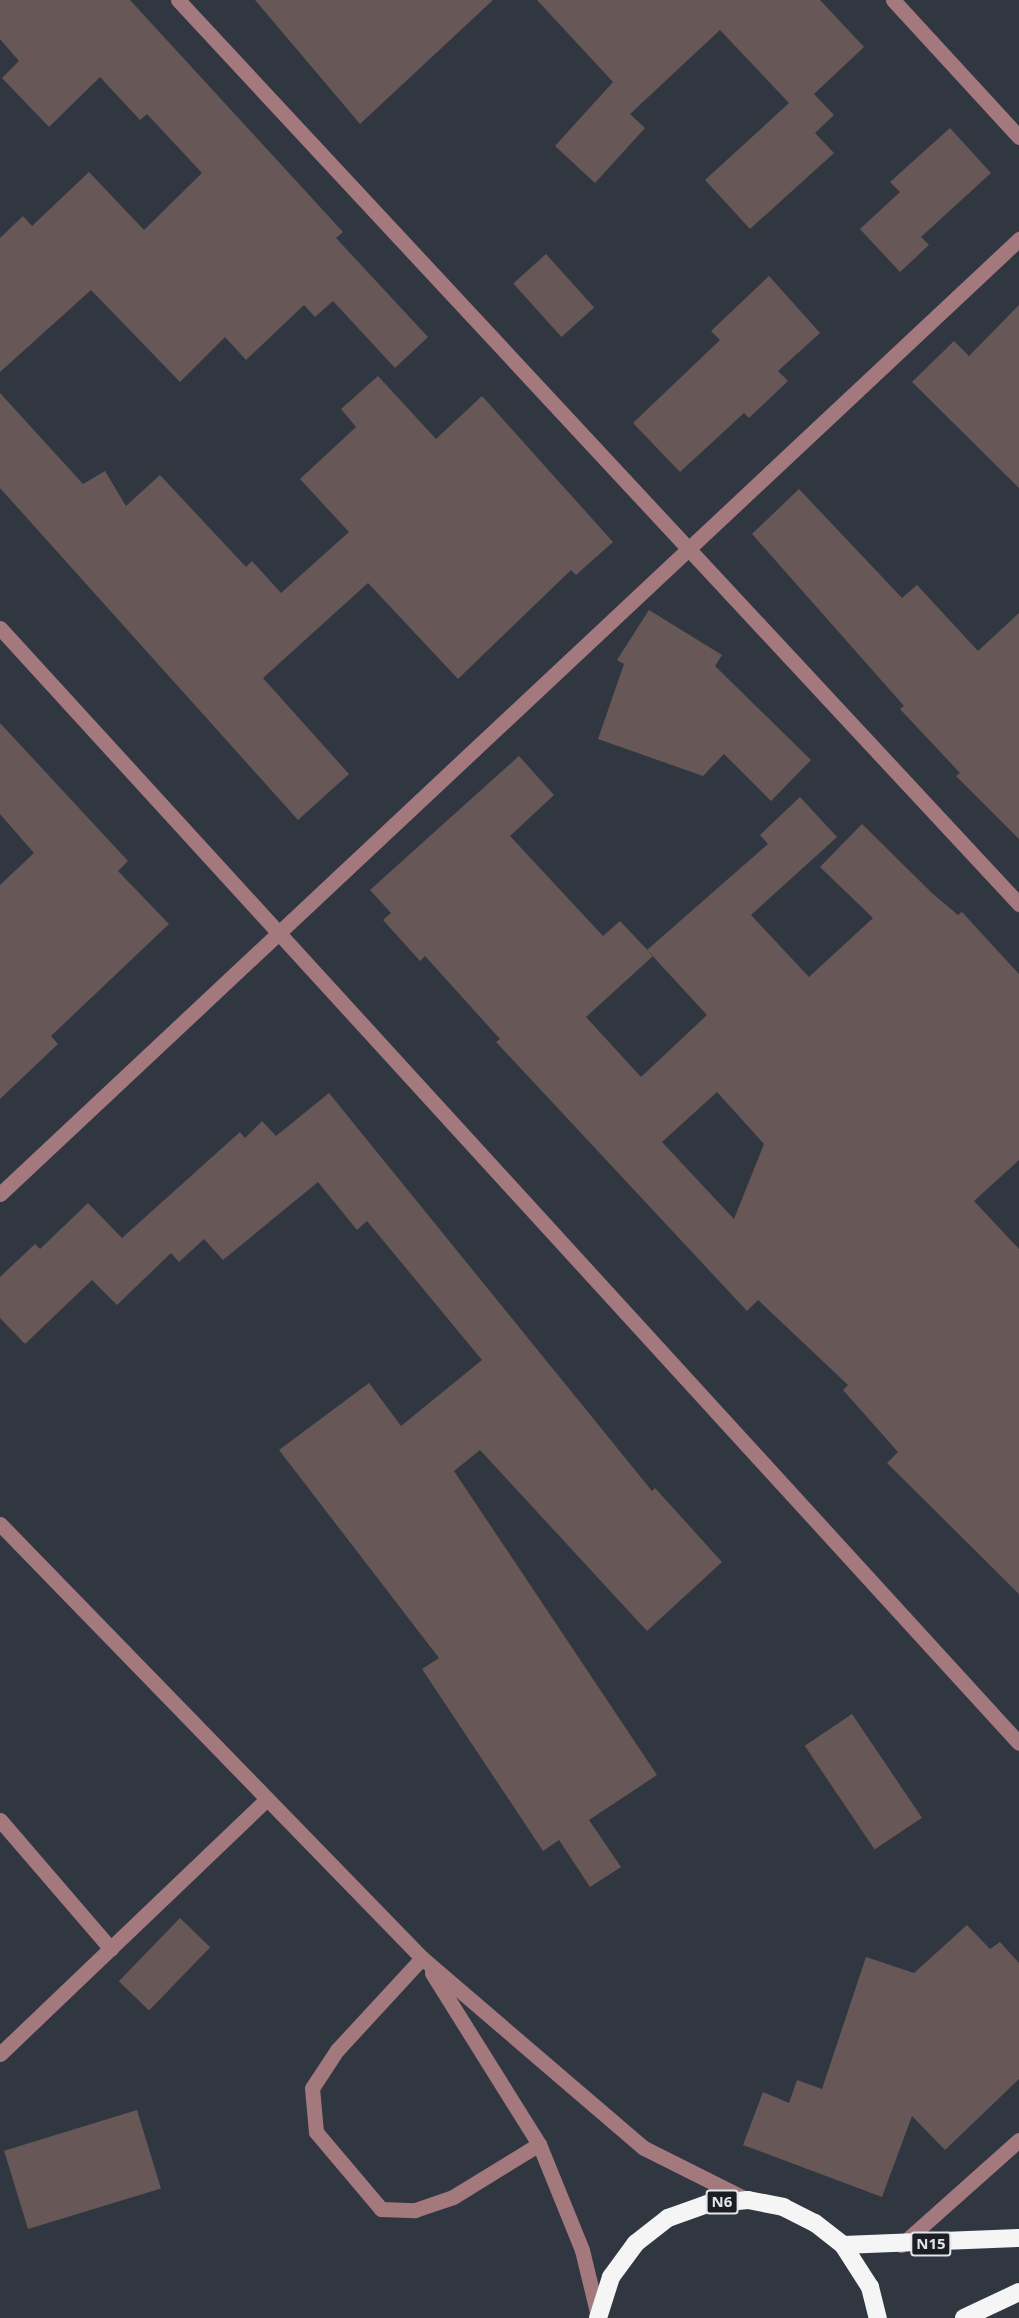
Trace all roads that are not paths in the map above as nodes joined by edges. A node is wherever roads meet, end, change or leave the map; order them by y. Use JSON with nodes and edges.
{"nodes":[{"id":1,"x":178,"y":0,"type":"edge"},
{"id":2,"x":893,"y":0,"type":"edge"},
{"id":3,"x":1019,"y":137,"type":"edge"},
{"id":4,"x":1019,"y":239,"type":"edge"},
{"id":5,"x":690,"y":548,"type":"junction"},
{"id":6,"x":0,"y":628,"type":"edge"},
{"id":7,"x":1019,"y":904,"type":"edge"},
{"id":8,"x":279,"y":933,"type":"junction"},
{"id":9,"x":0,"y":1194,"type":"edge"},
{"id":10,"x":0,"y":1524,"type":"edge"},
{"id":11,"x":1019,"y":1743,"type":"edge"},
{"id":12,"x":267,"y":1799,"type":"junction"},
{"id":13,"x":0,"y":1820,"type":"edge"},
{"id":14,"x":111,"y":1949,"type":"junction"},
{"id":15,"x":422,"y":1958,"type":"junction"},
{"id":16,"x":0,"y":2054,"type":"edge"},
{"id":17,"x":1019,"y":2140,"type":"edge"},
{"id":18,"x":539,"y":2144,"type":"junction"},
{"id":19,"x":748,"y":2200,"type":"junction"},
{"id":20,"x":1019,"y":2238,"type":"edge"},
{"id":21,"x":843,"y":2245,"type":"junction"},
{"id":22,"x":901,"y":2245,"type":"junction"},
{"id":23,"x":1019,"y":2292,"type":"edge"},
{"id":24,"x":598,"y":2317,"type":"edge"},
{"id":25,"x":878,"y":2318,"type":"edge"},
{"id":26,"x":964,"y":2318,"type":"edge"}],
"edges":[{"from":1,"to":5,"type":"street"},
{"from":2,"to":3,"type":"street"},
{"from":4,"to":5,"type":"street"},
{"from":5,"to":7,"type":"street"},
{"from":5,"to":8,"type":"street"},
{"from":6,"to":8,"type":"street"},
{"from":8,"to":9,"type":"street"},
{"from":8,"to":11,"type":"street"},
{"from":10,"to":12,"type":"street"},
{"from":12,"to":14,"type":"street"},
{"from":12,"to":15,"type":"street"},
{"from":13,"to":14,"type":"street"},
{"from":14,"to":16,"type":"street"},
{"from":15,"to":18,"type":"street"},
{"from":15,"to":18,"type":"street"},
{"from":15,"to":19,"type":"street"},
{"from":17,"to":22,"type":"street"},
{"from":18,"to":24,"type":"street"},
{"from":19,"to":21,"type":"highway","number":"N6"},
{"from":19,"to":24,"type":"highway","number":"N6"},
{"from":20,"to":22,"type":"highway","number":"N15"},
{"from":21,"to":22,"type":"highway","number":"N15"},
{"from":21,"to":25,"type":"highway","number":"N6"},
{"from":23,"to":26,"type":"highway"}]}
